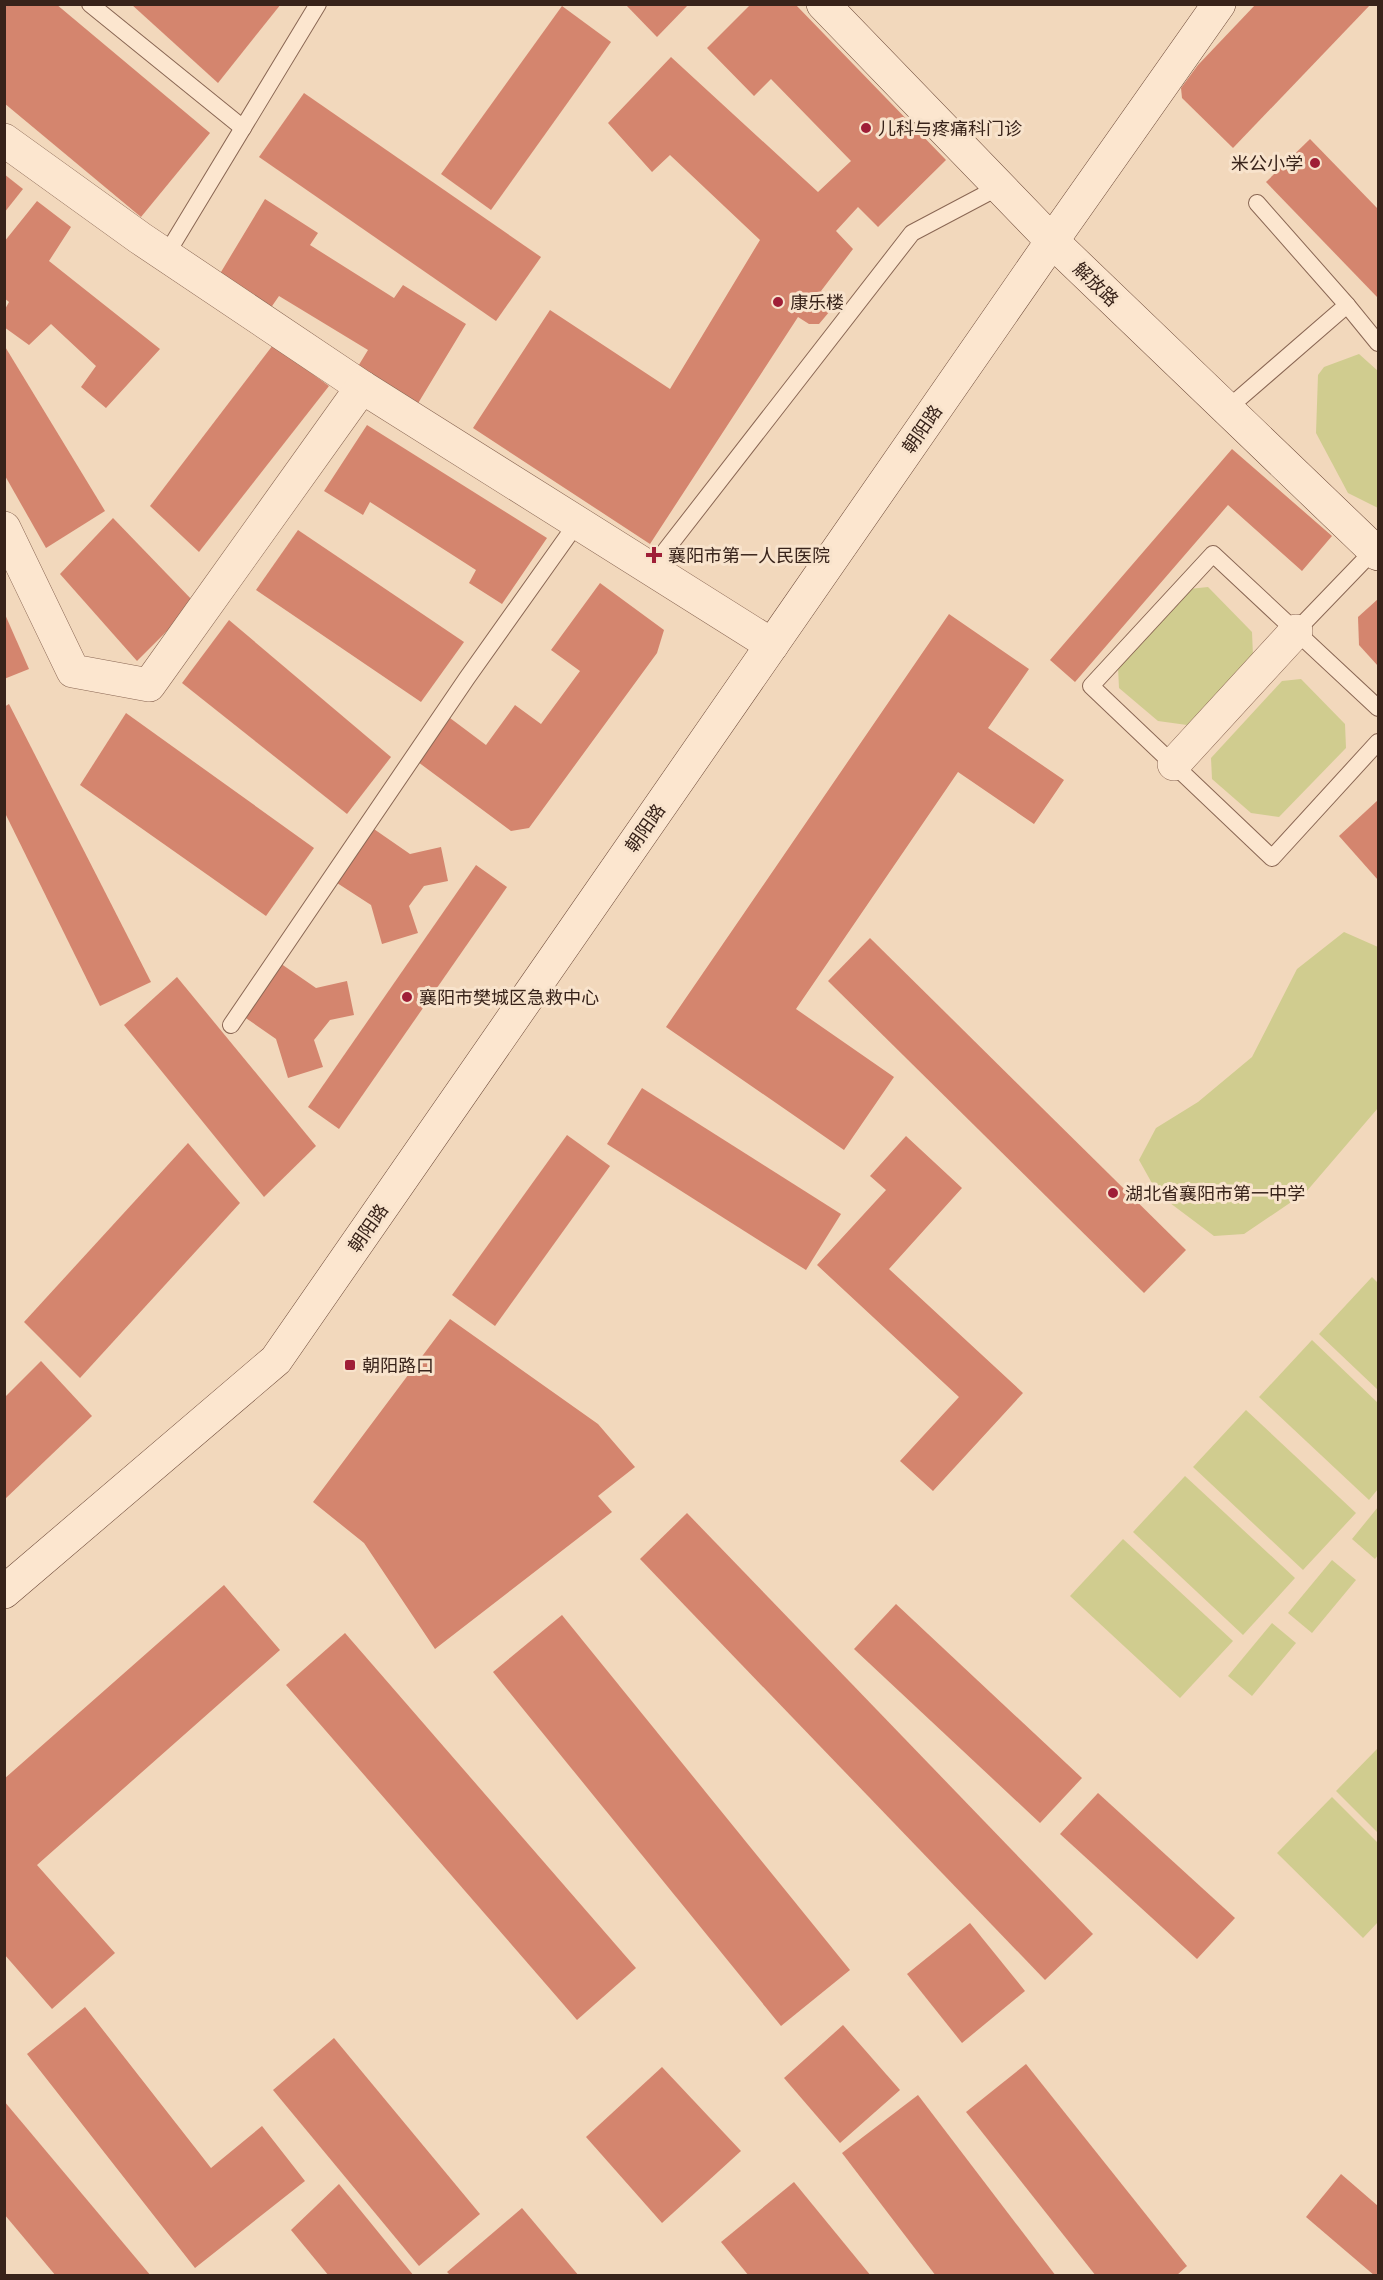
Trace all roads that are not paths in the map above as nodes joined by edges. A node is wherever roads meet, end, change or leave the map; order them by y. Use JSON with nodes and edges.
{"nodes":[{"id":1,"x":90,"y":4,"type":"edge"},
{"id":2,"x":318,"y":4,"type":"edge"},
{"id":3,"x":823,"y":4,"type":"edge"},
{"id":4,"x":1219,"y":4,"type":"edge"},
{"id":5,"x":243,"y":128,"type":"junction"},
{"id":6,"x":4,"y":141,"type":"edge"},
{"id":7,"x":999,"y":187,"type":"junction"},
{"id":8,"x":1257,"y":203,"type":"dead end"},
{"id":9,"x":1052,"y":241,"type":"junction"},
{"id":10,"x":166,"y":255,"type":"junction"},
{"id":11,"x":1347,"y":305,"type":"junction"},
{"id":12,"x":1378,"y":343,"type":"edge"},
{"id":13,"x":362,"y":387,"type":"junction"},
{"id":14,"x":1227,"y":409,"type":"junction"},
{"id":15,"x":577,"y":523,"type":"junction"},
{"id":16,"x":4,"y":528,"type":"edge"},
{"id":17,"x":1376,"y":552,"type":"edge"},
{"id":18,"x":651,"y":569,"type":"junction"},
{"id":19,"x":1296,"y":631,"type":"junction"},
{"id":20,"x":772,"y":645,"type":"junction"},
{"id":21,"x":1378,"y":708,"type":"edge"},
{"id":22,"x":1378,"y":742,"type":"edge"},
{"id":23,"x":1174,"y":764,"type":"junction"},
{"id":24,"x":231,"y":1025,"type":"dead end"},
{"id":25,"x":4,"y":1592,"type":"edge"}],
"edges":[{"from":1,"to":5,"type":"lane"},
{"from":2,"to":5,"type":"lane"},
{"from":3,"to":7,"type":"street","name":"解放路"},
{"from":4,"to":9,"type":"street","name":"朝阳路"},
{"from":5,"to":10,"type":"lane"},
{"from":6,"to":10,"type":"street"},
{"from":7,"to":9,"type":"street","name":"解放路"},
{"from":7,"to":18,"type":"lane"},
{"from":8,"to":11,"type":"lane"},
{"from":9,"to":14,"type":"street","name":"解放路"},
{"from":9,"to":20,"type":"street","name":"朝阳路"},
{"from":10,"to":13,"type":"street"},
{"from":11,"to":12,"type":"lane"},
{"from":11,"to":14,"type":"lane"},
{"from":13,"to":15,"type":"street"},
{"from":13,"to":16,"type":"street"},
{"from":14,"to":17,"type":"street","name":"解放路"},
{"from":15,"to":18,"type":"street"},
{"from":15,"to":24,"type":"lane"},
{"from":17,"to":19,"type":"lane"},
{"from":18,"to":20,"type":"street"},
{"from":19,"to":21,"type":"lane"},
{"from":19,"to":23,"type":"street"},
{"from":19,"to":23,"type":"lane"},
{"from":20,"to":25,"type":"street","name":"朝阳路"},
{"from":22,"to":23,"type":"lane"}]}
